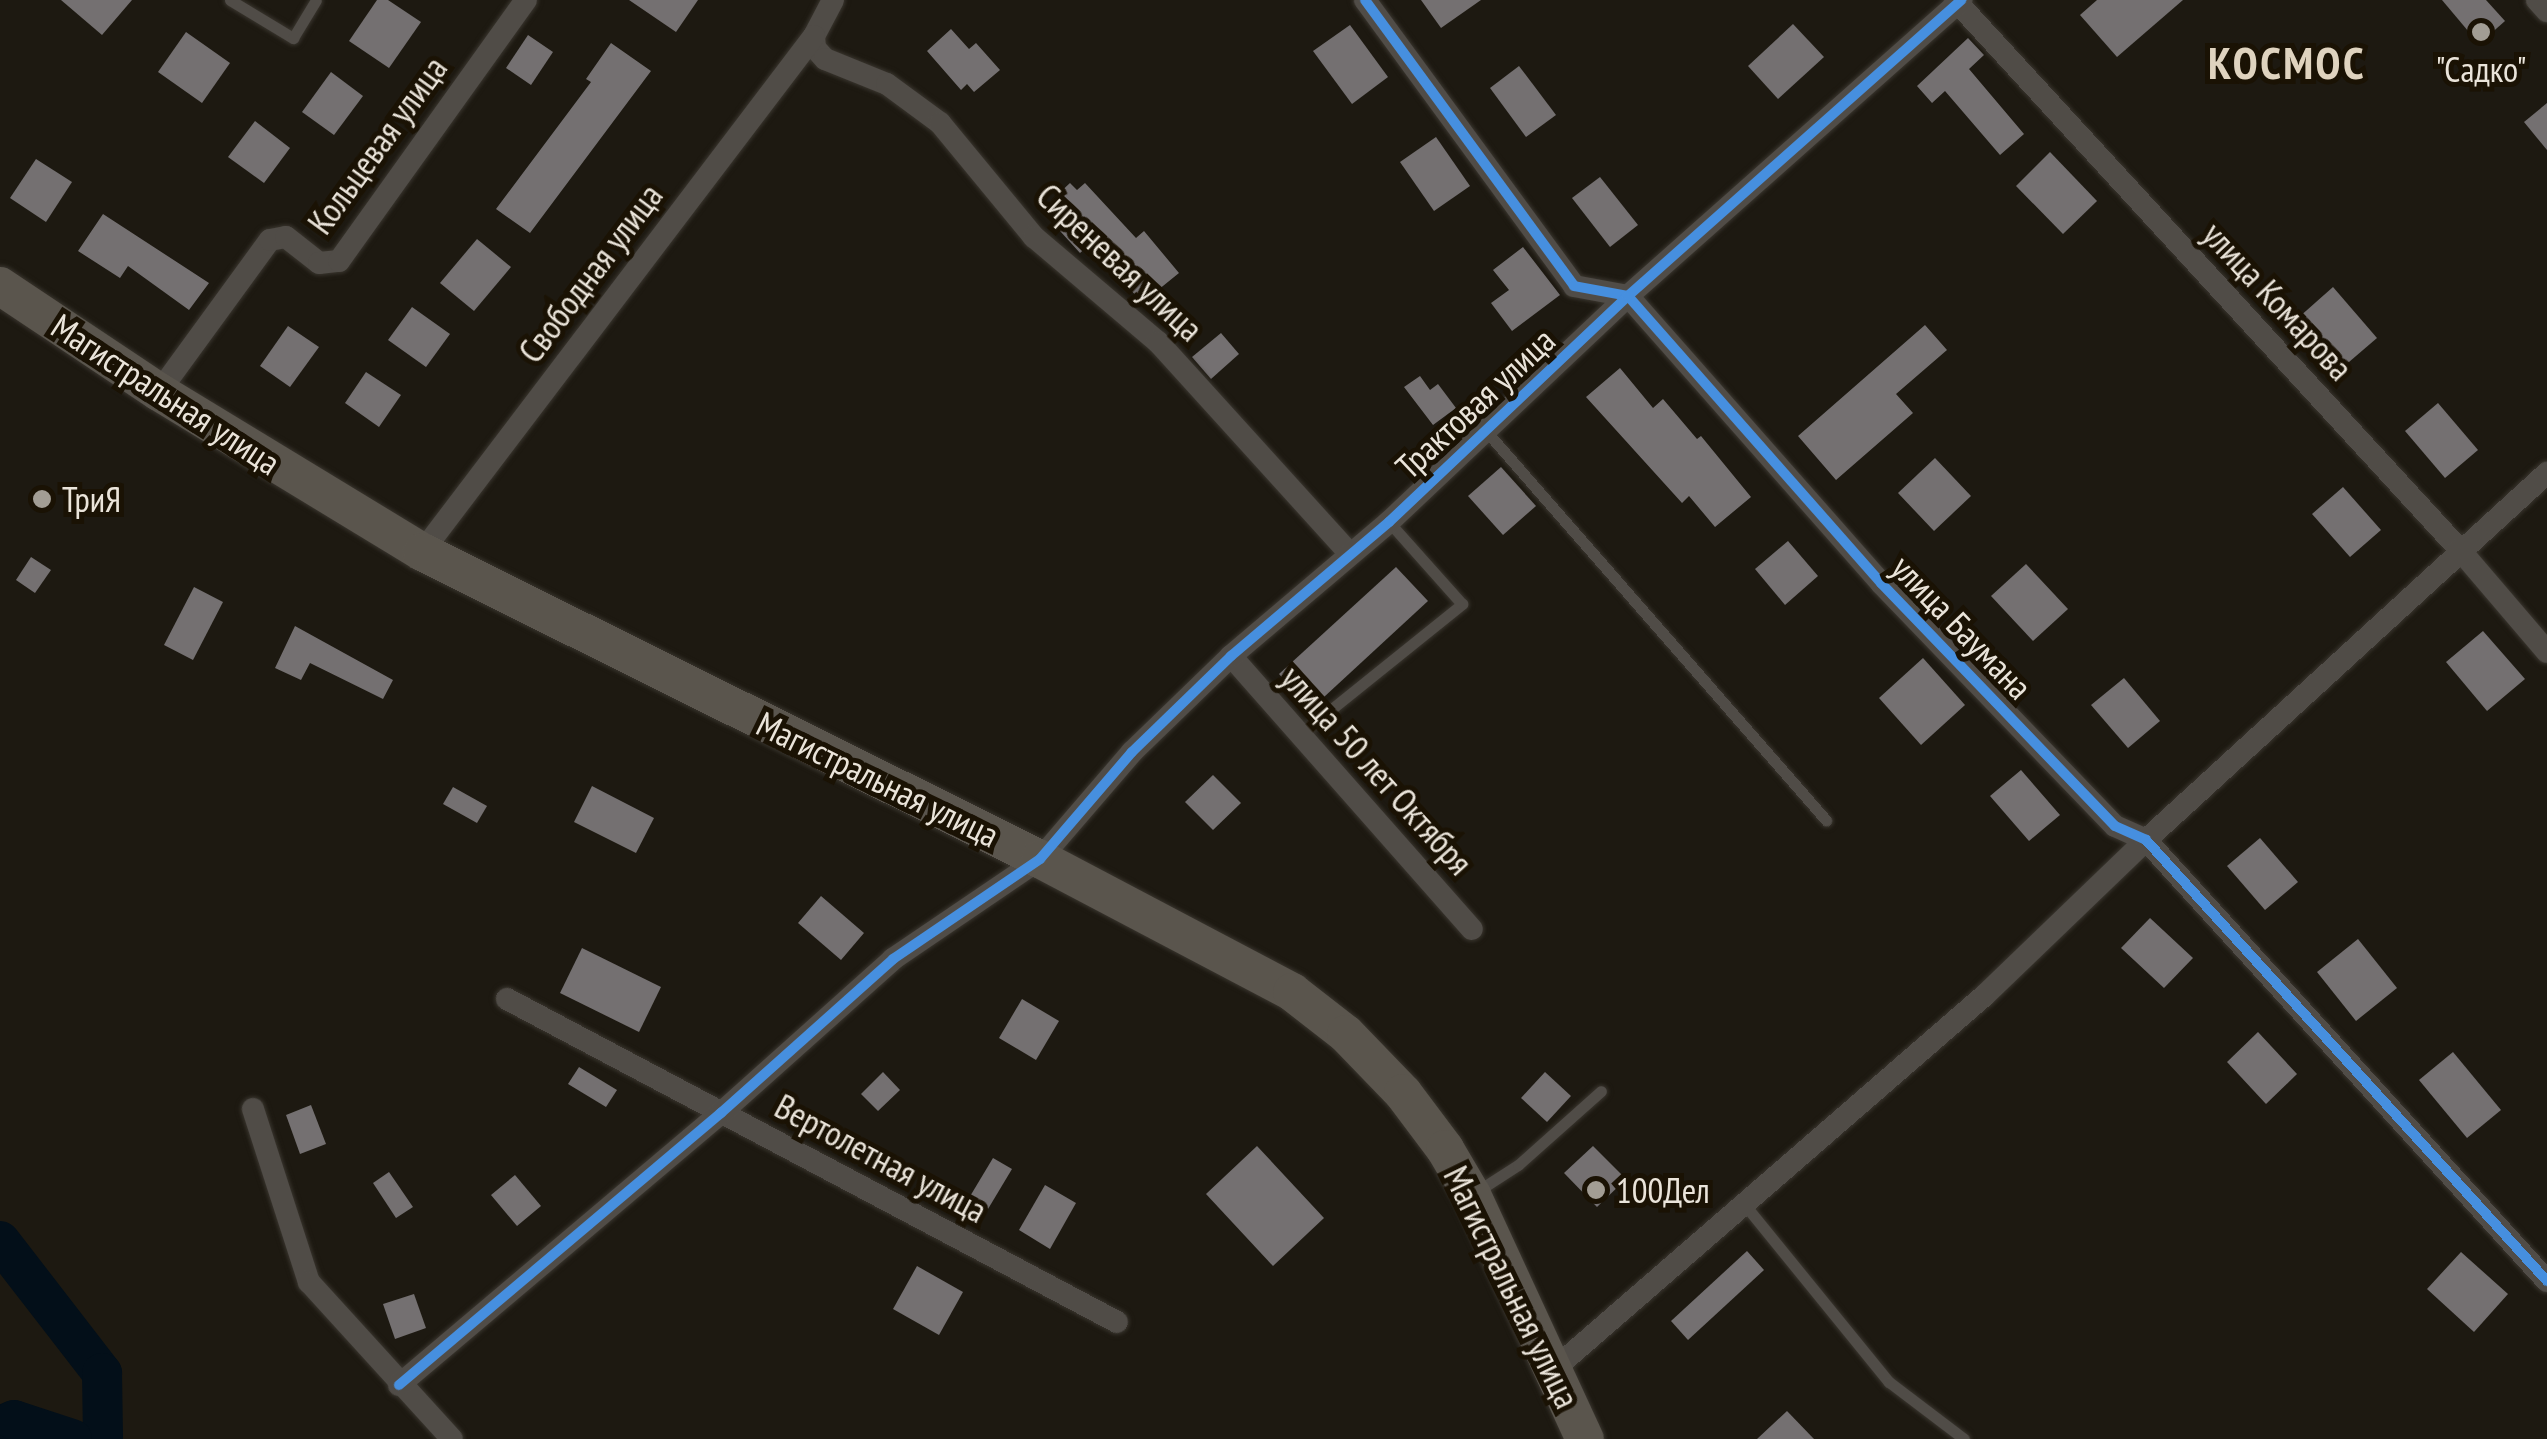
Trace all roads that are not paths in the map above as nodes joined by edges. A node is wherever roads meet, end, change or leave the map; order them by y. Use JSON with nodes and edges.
{"nodes":[{"id":1,"x":230,"y":0,"type":"edge"},
{"id":2,"x":316,"y":0,"type":"edge"},
{"id":3,"x":526,"y":0,"type":"edge"},
{"id":4,"x":833,"y":0,"type":"edge"},
{"id":5,"x":1365,"y":0,"type":"edge"},
{"id":6,"x":2536,"y":0,"type":"edge"},
{"id":7,"x":1958,"y":1,"type":"edge"},
{"id":8,"x":2547,"y":11,"type":"edge"},
{"id":9,"x":814,"y":36,"type":"junction"},
{"id":10,"x":0,"y":286,"type":"edge"},
{"id":11,"x":1628,"y":296,"type":"junction"},
{"id":12,"x":159,"y":392,"type":"junction"},
{"id":13,"x":1486,"y":430,"type":"junction"},
{"id":14,"x":2547,"y":473,"type":"edge"},
{"id":15,"x":1389,"y":522,"type":"junction"},
{"id":16,"x":2460,"y":550,"type":"junction"},
{"id":17,"x":422,"y":552,"type":"junction"},
{"id":18,"x":1349,"y":553,"type":"junction"},
{"id":19,"x":2547,"y":652,"type":"edge"},
{"id":20,"x":1231,"y":656,"type":"junction"},
{"id":21,"x":1298,"y":736,"type":"junction"},
{"id":22,"x":1826,"y":820,"type":"dead end"},
{"id":23,"x":2146,"y":840,"type":"junction"},
{"id":24,"x":1040,"y":859,"type":"junction"},
{"id":25,"x":1472,"y":930,"type":"dead end"},
{"id":26,"x":507,"y":999,"type":"dead end"},
{"id":27,"x":1601,"y":1091,"type":"dead end"},
{"id":28,"x":253,"y":1108,"type":"dead end"},
{"id":29,"x":721,"y":1114,"type":"junction"},
{"id":30,"x":1472,"y":1195,"type":"junction"},
{"id":31,"x":1744,"y":1205,"type":"junction"},
{"id":32,"x":2547,"y":1281,"type":"edge"},
{"id":33,"x":1117,"y":1322,"type":"dead end"},
{"id":34,"x":1553,"y":1370,"type":"junction"},
{"id":35,"x":400,"y":1386,"type":"junction"},
{"id":36,"x":452,"y":1439,"type":"edge"},
{"id":37,"x":1585,"y":1439,"type":"edge"},
{"id":38,"x":1964,"y":1439,"type":"edge"}],
"edges":[{"from":1,"to":2,"type":"lane"},
{"from":3,"to":12,"type":"street","name":"Кольцевая улица"},
{"from":4,"to":9,"type":"street"},
{"from":5,"to":11,"type":"street"},
{"from":6,"to":8,"type":"street"},
{"from":7,"to":11,"type":"street","name":"Трактовая улица"},
{"from":7,"to":16,"type":"street","name":"улица Комарова"},
{"from":9,"to":17,"type":"street","name":"Свободная улица"},
{"from":9,"to":18,"type":"street","name":"Сиреневая улица"},
{"from":10,"to":12,"type":"main road","name":"Магистральная улица"},
{"from":11,"to":13,"type":"street","name":"Трактовая улица"},
{"from":11,"to":23,"type":"street","name":"улица Баумана"},
{"from":12,"to":17,"type":"main road","name":"Магистральная улица"},
{"from":13,"to":15,"type":"street","name":"Трактовая улица"},
{"from":13,"to":22,"type":"lane"},
{"from":14,"to":16,"type":"street"},
{"from":15,"to":18,"type":"street","name":"Трактовая улица"},
{"from":15,"to":21,"type":"lane"},
{"from":16,"to":19,"type":"street","name":"улица Комарова"},
{"from":16,"to":23,"type":"street"},
{"from":17,"to":24,"type":"main road","name":"Магистральная улица"},
{"from":18,"to":20,"type":"street","name":"Трактовая улица"},
{"from":20,"to":21,"type":"street","name":"улица 50 лет Октября"},
{"from":20,"to":24,"type":"street","name":"Трактовая улица"},
{"from":21,"to":25,"type":"street","name":"улица 50 лет Октября"},
{"from":23,"to":31,"type":"street"},
{"from":23,"to":32,"type":"street","name":"улица Баумана"},
{"from":24,"to":29,"type":"street","name":"Трактовая улица"},
{"from":24,"to":30,"type":"main road","name":"Магистральная улица"},
{"from":26,"to":29,"type":"street","name":"Вертолетная улица"},
{"from":27,"to":30,"type":"lane"},
{"from":28,"to":35,"type":"street"},
{"from":29,"to":33,"type":"street","name":"Вертолетная улица"},
{"from":29,"to":35,"type":"street","name":"Трактовая улица"},
{"from":30,"to":34,"type":"main road","name":"Магистральная улица"},
{"from":31,"to":34,"type":"street"},
{"from":31,"to":38,"type":"lane"},
{"from":34,"to":37,"type":"main road","name":"Магистральная улица"},
{"from":35,"to":36,"type":"street"}]}
